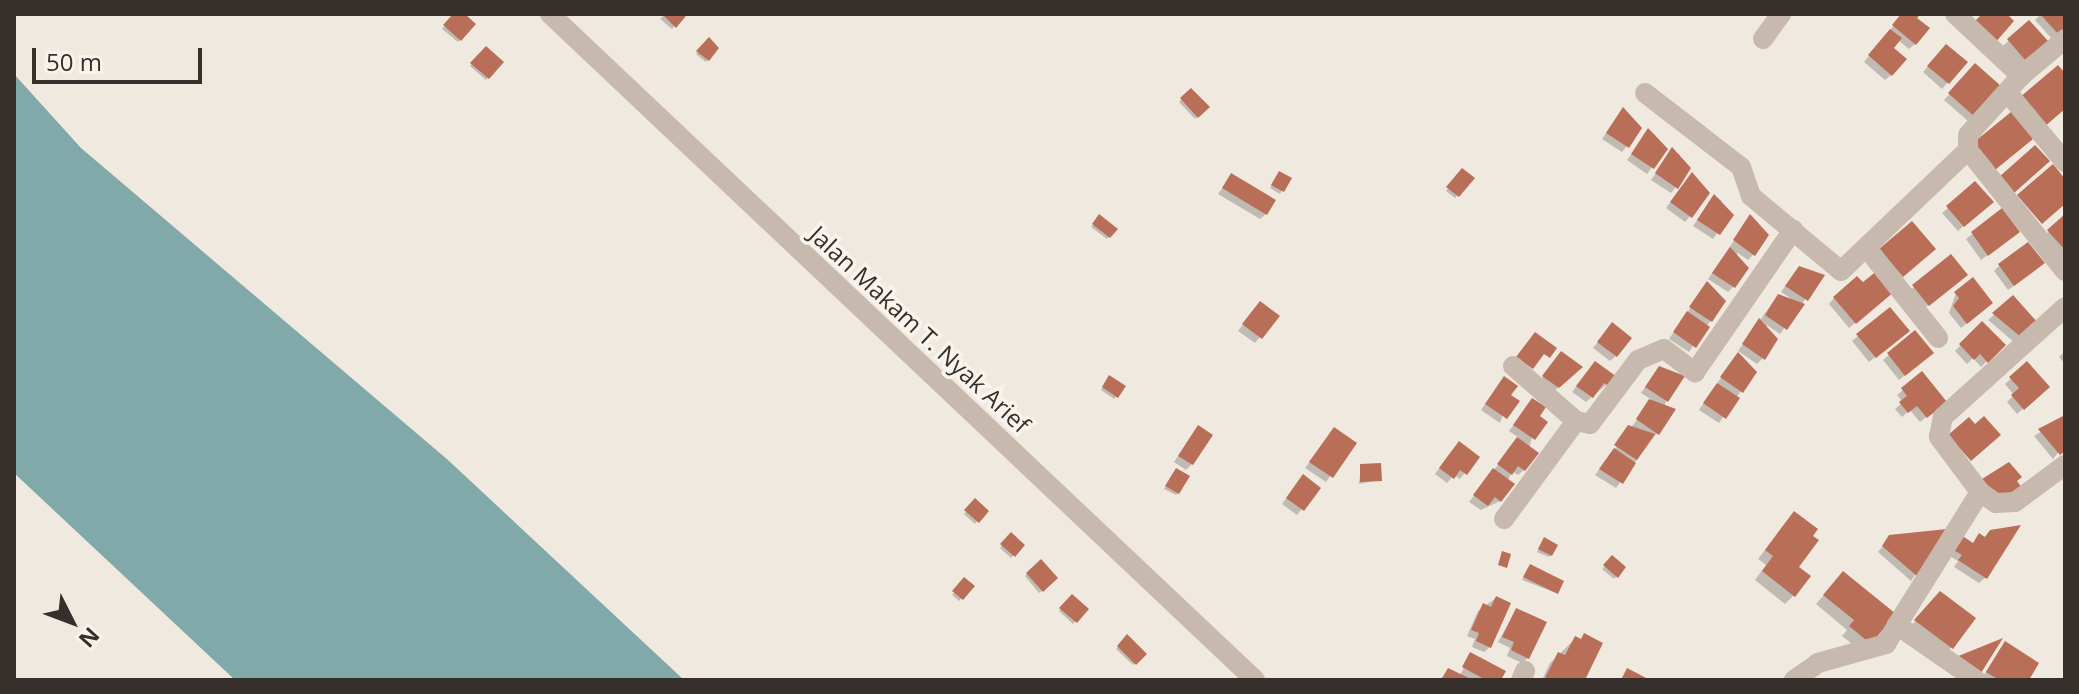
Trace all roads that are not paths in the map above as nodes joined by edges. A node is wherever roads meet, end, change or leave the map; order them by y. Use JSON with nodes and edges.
{"nodes":[{"id":1,"x":550,"y":14,"type":"edge"},
{"id":2,"x":1781,"y":14,"type":"edge"},
{"id":3,"x":1955,"y":14,"type":"edge"},
{"id":4,"x":1763,"y":39,"type":"dead end"},
{"id":5,"x":2065,"y":39,"type":"edge"},
{"id":6,"x":2021,"y":76,"type":"junction"},
{"id":7,"x":2007,"y":92,"type":"junction"},
{"id":8,"x":1645,"y":93,"type":"dead end"},
{"id":9,"x":1968,"y":150,"type":"junction"},
{"id":10,"x":2065,"y":162,"type":"edge"},
{"id":11,"x":1793,"y":230,"type":"junction"},
{"id":12,"x":1866,"y":247,"type":"junction"},
{"id":13,"x":2063,"y":265,"type":"edge"},
{"id":14,"x":2065,"y":307,"type":"edge"},
{"id":15,"x":1938,"y":338,"type":"dead end"},
{"id":16,"x":1513,"y":366,"type":"dead end"},
{"id":17,"x":1576,"y":421,"type":"junction"},
{"id":18,"x":2065,"y":465,"type":"edge"},
{"id":19,"x":1980,"y":492,"type":"junction"},
{"id":20,"x":1504,"y":519,"type":"dead end"},
{"id":21,"x":1897,"y":625,"type":"junction"},
{"id":22,"x":1255,"y":680,"type":"edge"},
{"id":23,"x":1794,"y":680,"type":"edge"},
{"id":24,"x":1976,"y":680,"type":"edge"}],
"edges":[{"from":1,"to":22,"type":"street","name":"Jalan Makam T. Nyak Arief"},
{"from":2,"to":4,"type":"street"},
{"from":3,"to":6,"type":"street"},
{"from":5,"to":6,"type":"street"},
{"from":6,"to":7,"type":"street"},
{"from":7,"to":9,"type":"street"},
{"from":7,"to":10,"type":"street"},
{"from":8,"to":11,"type":"street"},
{"from":9,"to":12,"type":"street"},
{"from":9,"to":13,"type":"street"},
{"from":11,"to":12,"type":"street"},
{"from":11,"to":17,"type":"street"},
{"from":12,"to":15,"type":"street"},
{"from":14,"to":19,"type":"street"},
{"from":16,"to":17,"type":"street"},
{"from":17,"to":20,"type":"street"},
{"from":18,"to":19,"type":"street"},
{"from":19,"to":21,"type":"street"},
{"from":21,"to":23,"type":"street"},
{"from":21,"to":24,"type":"street"}]}
